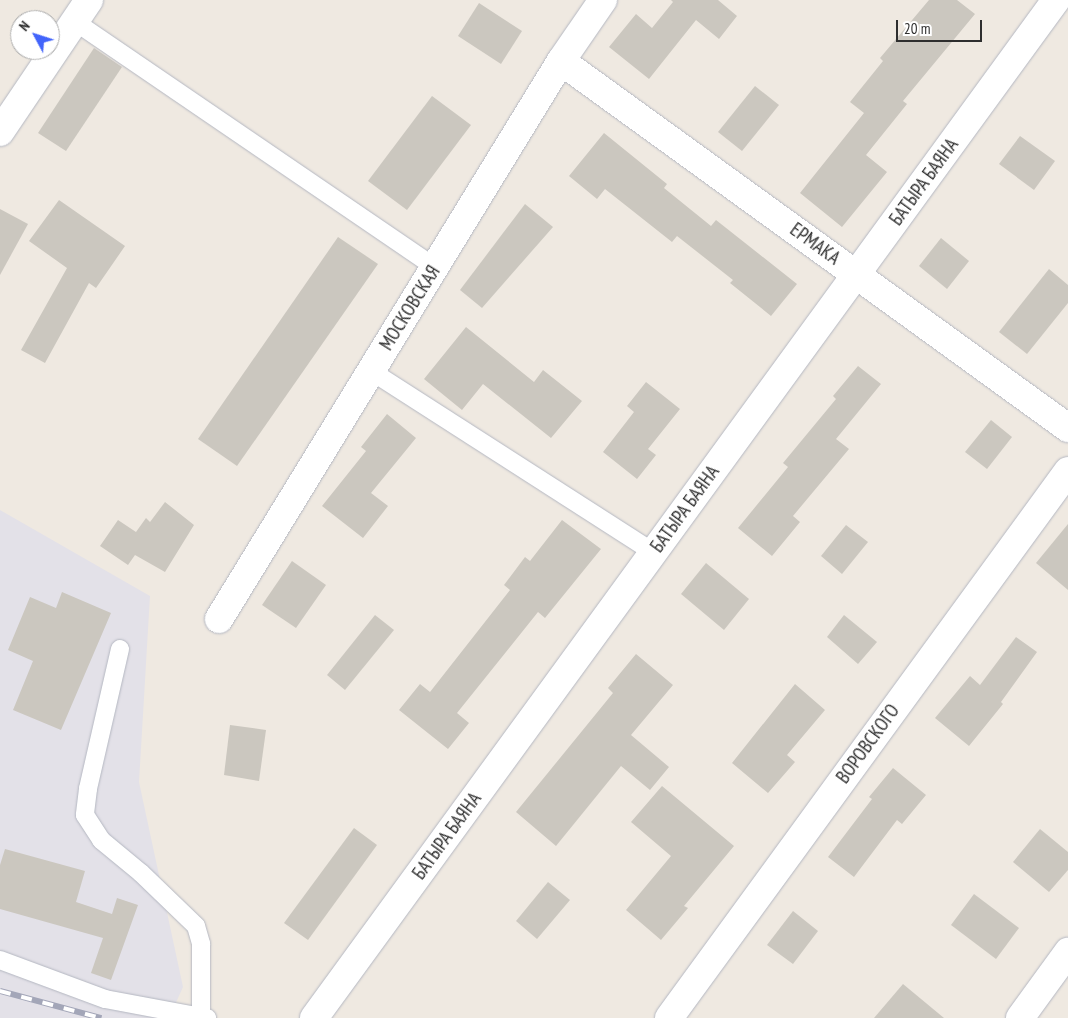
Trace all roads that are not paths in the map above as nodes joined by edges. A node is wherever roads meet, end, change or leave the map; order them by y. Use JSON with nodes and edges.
{"nodes":[{"id":1,"x":603,"y":0,"type":"edge"},
{"id":2,"x":1056,"y":0,"type":"edge"},
{"id":3,"x":82,"y":10,"type":"edge"},
{"id":4,"x":561,"y":61,"type":"junction"},
{"id":5,"x":0,"y":132,"type":"edge"},
{"id":6,"x":435,"y":267,"type":"junction"},
{"id":7,"x":857,"y":273,"type":"junction"},
{"id":8,"x":371,"y":371,"type":"junction"},
{"id":9,"x":1068,"y":428,"type":"edge"},
{"id":10,"x":1068,"y":471,"type":"edge"},
{"id":11,"x":654,"y":552,"type":"junction"},
{"id":12,"x":219,"y":619,"type":"dead end"},
{"id":13,"x":120,"y":649,"type":"dead end"},
{"id":14,"x":1068,"y":952,"type":"edge"},
{"id":15,"x":0,"y":960,"type":"edge"},
{"id":16,"x":204,"y":1017,"type":"edge"},
{"id":17,"x":314,"y":1018,"type":"edge"},
{"id":18,"x":669,"y":1018,"type":"edge"},
{"id":19,"x":1020,"y":1018,"type":"edge"}],
"edges":[{"from":1,"to":4,"type":"street","name":"МОСКОВСКАЯ"},
{"from":2,"to":7,"type":"street","name":"БАТЫРА БАЯНА"},
{"from":3,"to":5,"type":"street"},
{"from":3,"to":6,"type":"lane"},
{"from":4,"to":6,"type":"street","name":"МОСКОВСКАЯ"},
{"from":4,"to":7,"type":"street","name":"ЕРМАКА"},
{"from":6,"to":8,"type":"street","name":"МОСКОВСКАЯ"},
{"from":7,"to":9,"type":"street","name":"ЕРМАКА"},
{"from":7,"to":11,"type":"street","name":"БАТЫРА БАЯНА"},
{"from":8,"to":11,"type":"lane"},
{"from":8,"to":12,"type":"street","name":"МОСКОВСКАЯ"},
{"from":10,"to":18,"type":"street","name":"ВОРОВСКОГО"},
{"from":11,"to":17,"type":"street","name":"БАТЫРА БАЯНА"},
{"from":13,"to":16,"type":"lane"},
{"from":14,"to":19,"type":"street"},
{"from":15,"to":16,"type":"lane"}]}
